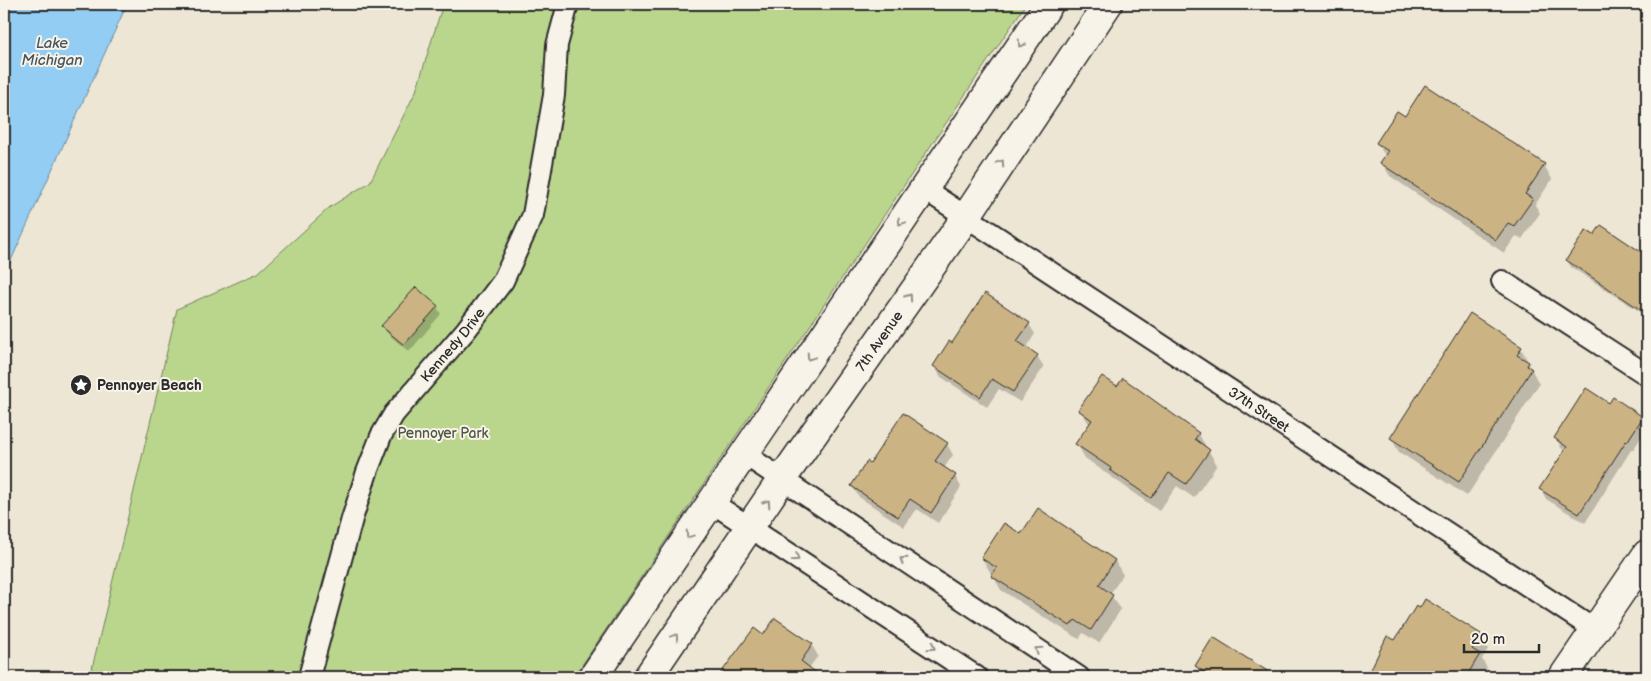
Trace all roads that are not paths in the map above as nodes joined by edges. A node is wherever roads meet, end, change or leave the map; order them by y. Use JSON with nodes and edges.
{"nodes":[{"id":1,"x":568,"y":4,"type":"edge"},
{"id":2,"x":1049,"y":4,"type":"edge"},
{"id":3,"x":1108,"y":4,"type":"edge"},
{"id":4,"x":924,"y":189,"type":"junction"},
{"id":5,"x":966,"y":217,"type":"junction"},
{"id":6,"x":1502,"y":281,"type":"dead end"},
{"id":7,"x":1647,"y":375,"type":"edge"},
{"id":8,"x":744,"y":454,"type":"junction"},
{"id":9,"x":782,"y":479,"type":"junction"},
{"id":10,"x":712,"y":502,"type":"junction"},
{"id":11,"x":750,"y":528,"type":"junction"},
{"id":12,"x":1647,"y":554,"type":"edge"},
{"id":13,"x":1595,"y":630,"type":"junction"},
{"id":14,"x":309,"y":677,"type":"edge"},
{"id":15,"x":593,"y":677,"type":"edge"},
{"id":16,"x":648,"y":677,"type":"edge"},
{"id":17,"x":977,"y":677,"type":"edge"},
{"id":18,"x":1079,"y":677,"type":"edge"},
{"id":19,"x":1563,"y":677,"type":"edge"}],
"edges":[{"from":1,"to":14,"type":"street","name":"Kennedy Drive"},
{"from":2,"to":4,"type":"street","one_way":true},
{"from":5,"to":3,"type":"street","name":"7th Avenue","one_way":true},
{"from":4,"to":5,"type":"street","name":"37th Street"},
{"from":4,"to":8,"type":"street","one_way":true},
{"from":9,"to":5,"type":"street","name":"7th Avenue","one_way":true},
{"from":5,"to":13,"type":"street","name":"37th Street"},
{"from":6,"to":7,"type":"street"},
{"from":8,"to":9,"type":"street"},
{"from":8,"to":10,"type":"street"},
{"from":11,"to":9,"type":"street","name":"7th Avenue","one_way":true},
{"from":18,"to":9,"type":"street","one_way":true},
{"from":10,"to":11,"type":"street"},
{"from":10,"to":15,"type":"street","one_way":true},
{"from":16,"to":11,"type":"street","name":"7th Avenue","one_way":true},
{"from":11,"to":17,"type":"street","one_way":true},
{"from":12,"to":13,"type":"street"},
{"from":13,"to":19,"type":"street"}]}
